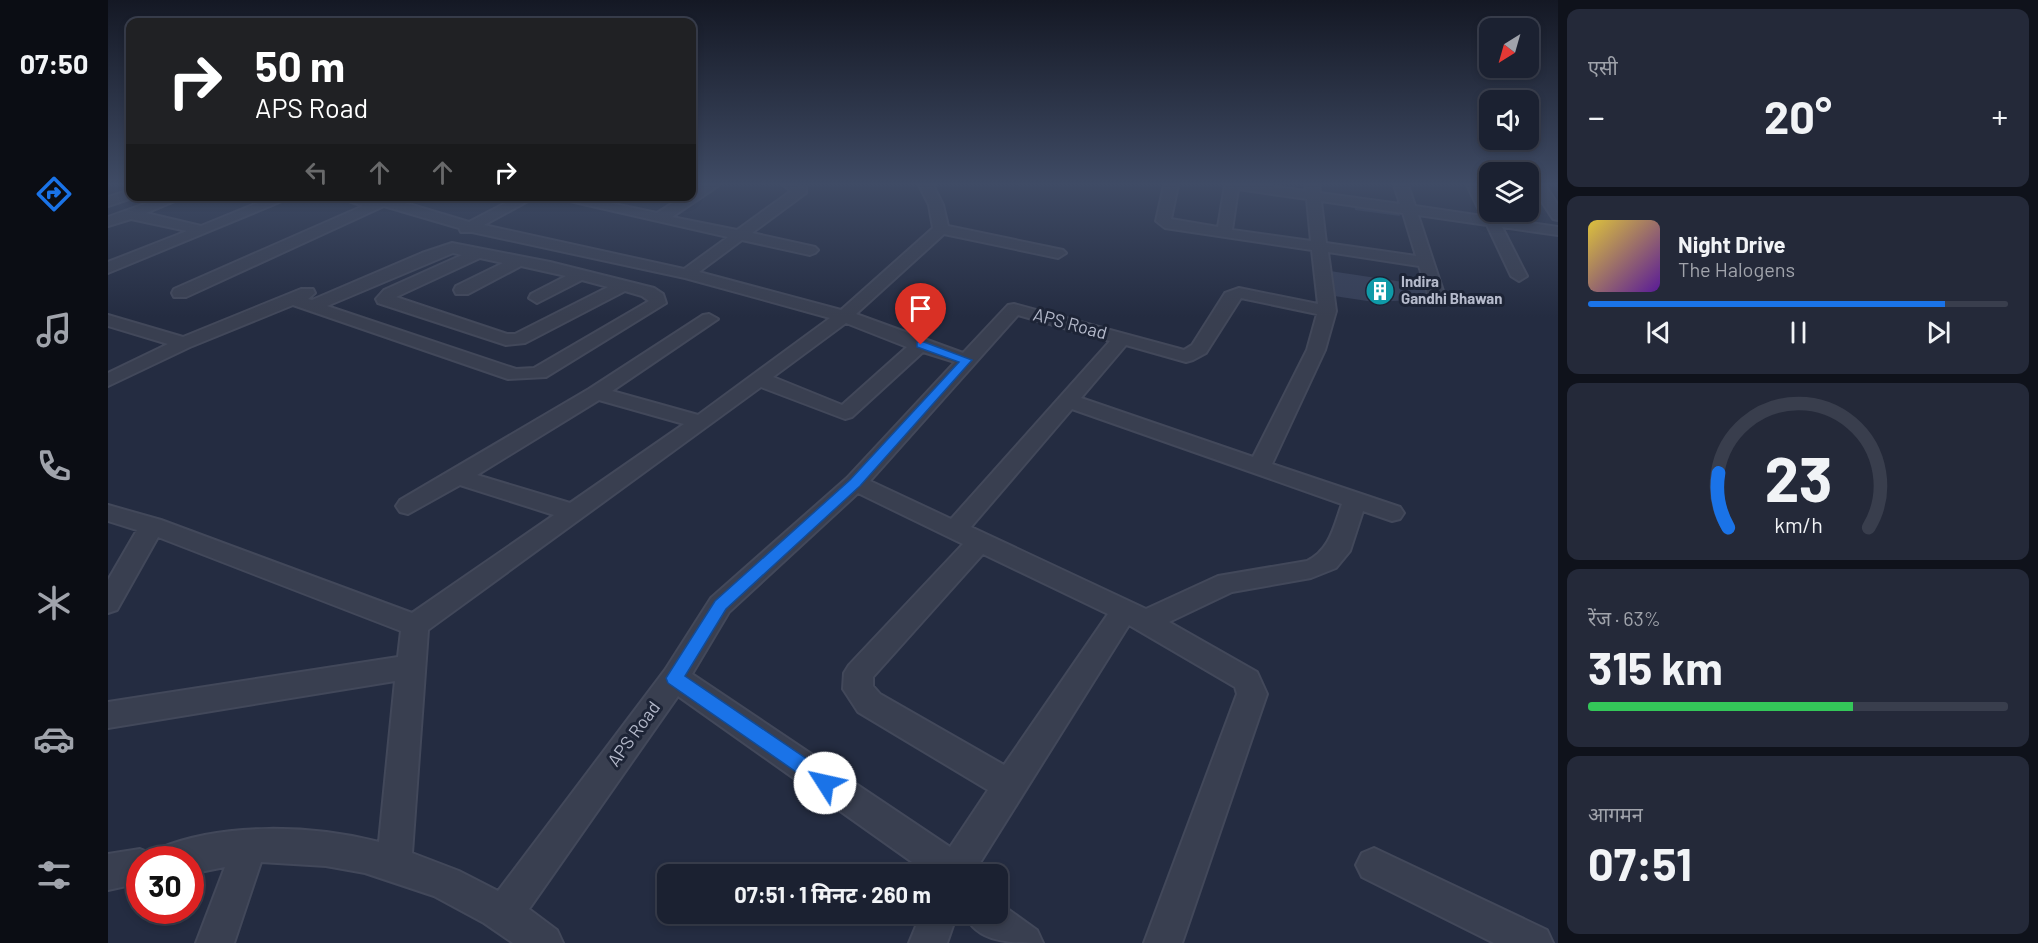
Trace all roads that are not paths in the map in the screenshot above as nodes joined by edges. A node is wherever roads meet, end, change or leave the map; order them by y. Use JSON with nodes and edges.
{"nodes":[{"id":1,"x":197,"y":229,"type":"edge"},
{"id":2,"x":318,"y":229,"type":"edge"},
{"id":3,"x":467,"y":229,"type":"edge"},
{"id":4,"x":480,"y":229,"type":"edge"},
{"id":5,"x":715,"y":229,"type":"edge"},
{"id":6,"x":747,"y":229,"type":"edge"},
{"id":7,"x":941,"y":229,"type":"joint"},
{"id":8,"x":1195,"y":229,"type":"edge"},
{"id":9,"x":1225,"y":229,"type":"edge"},
{"id":10,"x":1315,"y":229,"type":"edge"},
{"id":11,"x":1415,"y":229,"type":"edge"},
{"id":12,"x":1495,"y":229,"type":"edge"},
{"id":13,"x":201,"y":230,"type":"joint"},
{"id":14,"x":740,"y":234,"type":"junction"},
{"id":15,"x":1224,"y":234,"type":"junction"},
{"id":16,"x":1317,"y":246,"type":"junction"},
{"id":17,"x":810,"y":250,"type":"dead end"},
{"id":18,"x":480,"y":252,"type":"junction"},
{"id":19,"x":587,"y":252,"type":"junction"},
{"id":20,"x":1058,"y":253,"type":"dead end"},
{"id":21,"x":519,"y":261,"type":"junction"},
{"id":22,"x":1425,"y":262,"type":"junction"},
{"id":23,"x":108,"y":268,"type":"edge"},
{"id":24,"x":565,"y":271,"type":"junction"},
{"id":25,"x":372,"y":273,"type":"junction"},
{"id":26,"x":687,"y":274,"type":"junction"},
{"id":27,"x":1520,"y":276,"type":"dead end"},
{"id":28,"x":623,"y":286,"type":"junction"},
{"id":29,"x":462,"y":290,"type":"dead end"},
{"id":30,"x":180,"y":293,"type":"dead end"},
{"id":31,"x":1436,"y":294,"type":"dead end"},
{"id":32,"x":537,"y":298,"type":"dead end"},
{"id":33,"x":293,"y":299,"type":"junction"},
{"id":34,"x":312,"y":306,"type":"junction"},
{"id":35,"x":1327,"y":311,"type":"junction"},
{"id":36,"x":844,"y":316,"type":"junction"},
{"id":37,"x":709,"y":319,"type":"dead end"},
{"id":38,"x":108,"y":320,"type":"edge"},
{"id":39,"x":448,"y":321,"type":"junction"},
{"id":40,"x":1122,"y":338,"type":"junction"},
{"id":41,"x":413,"y":340,"type":"junction"},
{"id":42,"x":184,"y":344,"type":"junction"},
{"id":43,"x":921,"y":345,"type":"junction"},
{"id":44,"x":966,"y":360,"type":"junction"},
{"id":45,"x":760,"y":379,"type":"junction"},
{"id":46,"x":108,"y":380,"type":"edge"},
{"id":47,"x":596,"y":393,"type":"junction"},
{"id":48,"x":1067,"y":400,"type":"junction"},
{"id":49,"x":701,"y":422,"type":"junction"},
{"id":50,"x":1260,"y":466,"type":"junction"},
{"id":51,"x":457,"y":476,"type":"junction"},
{"id":52,"x":855,"y":483,"type":"junction"},
{"id":53,"x":1355,"y":500,"type":"junction"},
{"id":54,"x":408,"y":506,"type":"dead end"},
{"id":55,"x":108,"y":513,"type":"edge"},
{"id":56,"x":574,"y":513,"type":"junction"},
{"id":57,"x":1392,"y":513,"type":"dead end"},
{"id":58,"x":152,"y":526,"type":"junction"},
{"id":59,"x":968,"y":535,"type":"junction"},
{"id":60,"x":108,"y":603,"type":"edge"},
{"id":61,"x":1135,"y":616,"type":"junction"},
{"id":62,"x":415,"y":625,"type":"junction"},
{"id":63,"x":411,"y":667,"type":"junction"},
{"id":64,"x":675,"y":678,"type":"junction"},
{"id":65,"x":108,"y":715,"type":"edge"},
{"id":66,"x":1009,"y":785,"type":"junction"},
{"id":67,"x":250,"y":845,"type":"junction"},
{"id":68,"x":204,"y":854,"type":"edge"},
{"id":69,"x":941,"y":864,"type":"edge"},
{"id":70,"x":960,"y":864,"type":"edge"},
{"id":71,"x":394,"y":865,"type":"junction"},
{"id":72,"x":1374,"y":865,"type":"dead end"},
{"id":73,"x":126,"y":869,"type":"edge"},
{"id":74,"x":108,"y":872,"type":"edge"},
{"id":75,"x":502,"y":915,"type":"junction"},
{"id":76,"x":935,"y":924,"type":"edge"},
{"id":77,"x":997,"y":924,"type":"edge"},
{"id":78,"x":215,"y":943,"type":"edge"},
{"id":79,"x":544,"y":943,"type":"edge"},
{"id":80,"x":928,"y":943,"type":"edge"},
{"id":81,"x":1024,"y":943,"type":"edge"},
{"id":82,"x":1162,"y":943,"type":"edge"},
{"id":83,"x":1534,"y":943,"type":"edge"}],
"edges":[{"from":1,"to":13,"type":"street"},
{"from":2,"to":30,"type":"street"},
{"from":3,"to":25,"type":"street"},
{"from":4,"to":19,"type":"street"},
{"from":5,"to":14,"type":"street"},
{"from":6,"to":14,"type":"street"},
{"from":7,"to":20,"type":"street"},
{"from":7,"to":36,"type":"street"},
{"from":8,"to":15,"type":"street"},
{"from":9,"to":15,"type":"street"},
{"from":10,"to":16,"type":"street"},
{"from":11,"to":22,"type":"street"},
{"from":12,"to":27,"type":"street"},
{"from":13,"to":23,"type":"street"},
{"from":14,"to":17,"type":"street"},
{"from":14,"to":26,"type":"street"},
{"from":15,"to":16,"type":"street"},
{"from":16,"to":22,"type":"street"},
{"from":16,"to":35,"type":"street"},
{"from":18,"to":21,"type":"street"},
{"from":18,"to":25,"type":"street"},
{"from":18,"to":39,"type":"street"},
{"from":19,"to":24,"type":"street"},
{"from":19,"to":26,"type":"street"},
{"from":21,"to":24,"type":"street"},
{"from":21,"to":29,"type":"street"},
{"from":22,"to":31,"type":"street"},
{"from":24,"to":28,"type":"street"},
{"from":24,"to":32,"type":"street"},
{"from":25,"to":33,"type":"street"},
{"from":25,"to":34,"type":"street"},
{"from":26,"to":36,"type":"street"},
{"from":28,"to":39,"type":"street"},
{"from":28,"to":41,"type":"street"},
{"from":33,"to":34,"type":"street"},
{"from":33,"to":42,"type":"street"},
{"from":34,"to":41,"type":"street"},
{"from":35,"to":40,"type":"street","name":"APS Road"},
{"from":35,"to":50,"type":"street"},
{"from":36,"to":43,"type":"street"},
{"from":36,"to":45,"type":"street"},
{"from":37,"to":47,"type":"street"},
{"from":38,"to":42,"type":"street"},
{"from":39,"to":41,"type":"street"},
{"from":40,"to":44,"type":"street","name":"APS Road"},
{"from":40,"to":48,"type":"street"},
{"from":42,"to":46,"type":"street"},
{"from":43,"to":44,"type":"street"},
{"from":43,"to":45,"type":"street"},
{"from":44,"to":52,"type":"street","name":"APS Road"},
{"from":45,"to":49,"type":"street"},
{"from":47,"to":49,"type":"street"},
{"from":47,"to":51,"type":"street"},
{"from":48,"to":50,"type":"street"},
{"from":48,"to":59,"type":"street"},
{"from":49,"to":56,"type":"street"},
{"from":50,"to":53,"type":"street"},
{"from":51,"to":54,"type":"street"},
{"from":51,"to":56,"type":"street"},
{"from":52,"to":59,"type":"street"},
{"from":52,"to":64,"type":"street","name":"APS Road"},
{"from":53,"to":57,"type":"street"},
{"from":53,"to":61,"type":"street"},
{"from":55,"to":58,"type":"street"},
{"from":56,"to":62,"type":"street"},
{"from":58,"to":60,"type":"street"},
{"from":58,"to":62,"type":"street"},
{"from":59,"to":61,"type":"street"},
{"from":59,"to":66,"type":"street"},
{"from":61,"to":66,"type":"street"},
{"from":61,"to":82,"type":"street"},
{"from":62,"to":63,"type":"street"},
{"from":63,"to":65,"type":"street"},
{"from":63,"to":71,"type":"street"},
{"from":64,"to":69,"type":"street"},
{"from":64,"to":75,"type":"street","name":"APS Road"},
{"from":66,"to":70,"type":"street"},
{"from":67,"to":68,"type":"street"},
{"from":67,"to":71,"type":"street"},
{"from":67,"to":78,"type":"street"},
{"from":71,"to":75,"type":"street"},
{"from":72,"to":83,"type":"street"},
{"from":73,"to":74,"type":"street"},
{"from":75,"to":79,"type":"street"},
{"from":76,"to":80,"type":"street"},
{"from":77,"to":81,"type":"street"}]}
